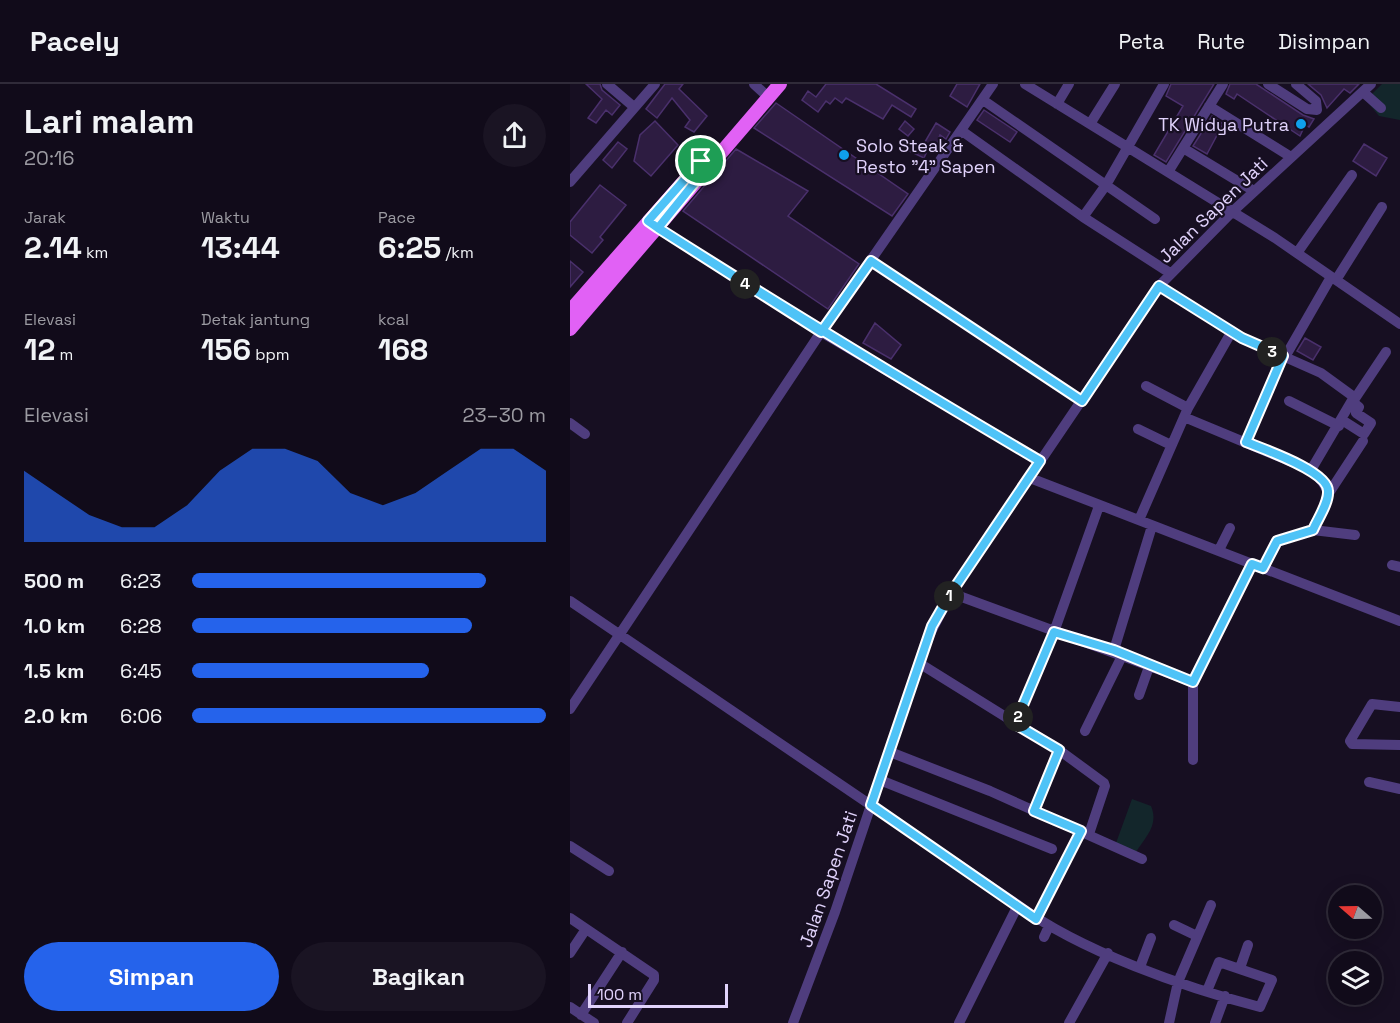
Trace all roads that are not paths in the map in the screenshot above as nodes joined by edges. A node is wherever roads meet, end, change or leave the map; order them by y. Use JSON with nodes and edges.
{"nodes":[{"id":1,"x":607,"y":84,"type":"edge"},
{"id":2,"x":655,"y":84,"type":"edge"},
{"id":3,"x":780,"y":84,"type":"edge"},
{"id":4,"x":993,"y":84,"type":"edge"},
{"id":5,"x":1025,"y":84,"type":"edge"},
{"id":6,"x":1069,"y":84,"type":"edge"},
{"id":7,"x":1115,"y":84,"type":"edge"},
{"id":8,"x":1164,"y":84,"type":"edge"},
{"id":9,"x":1223,"y":84,"type":"edge"},
{"id":10,"x":1268,"y":84,"type":"edge"},
{"id":11,"x":1296,"y":84,"type":"edge"},
{"id":12,"x":1367,"y":88,"type":"edge"},
{"id":13,"x":764,"y":89,"type":"edge"},
{"id":14,"x":983,"y":100,"type":"junction"},
{"id":15,"x":1057,"y":104,"type":"junction"},
{"id":16,"x":1209,"y":106,"type":"junction"},
{"id":17,"x":634,"y":107,"type":"junction"},
{"id":18,"x":1381,"y":108,"type":"dead end"},
{"id":19,"x":1090,"y":124,"type":"junction"},
{"id":20,"x":962,"y":131,"type":"junction"},
{"id":21,"x":1126,"y":146,"type":"junction"},
{"id":22,"x":1184,"y":148,"type":"junction"},
{"id":23,"x":1291,"y":157,"type":"junction"},
{"id":24,"x":1168,"y":172,"type":"junction"},
{"id":25,"x":1352,"y":175,"type":"dead end"},
{"id":26,"x":570,"y":182,"type":"edge"},
{"id":27,"x":1106,"y":185,"type":"junction"},
{"id":28,"x":1254,"y":191,"type":"junction"},
{"id":29,"x":1382,"y":207,"type":"dead end"},
{"id":30,"x":1232,"y":212,"type":"junction"},
{"id":31,"x":1083,"y":217,"type":"junction"},
{"id":32,"x":1155,"y":219,"type":"dead end"},
{"id":33,"x":653,"y":225,"type":"junction"},
{"id":34,"x":1297,"y":253,"type":"junction"},
{"id":35,"x":871,"y":261,"type":"junction"},
{"id":36,"x":1170,"y":273,"type":"junction"},
{"id":37,"x":1334,"y":278,"type":"junction"},
{"id":38,"x":1159,"y":286,"type":"junction"},
{"id":39,"x":575,"y":308,"type":"edge"},
{"id":40,"x":1400,"y":324,"type":"edge"},
{"id":41,"x":570,"y":329,"type":"edge"},
{"id":42,"x":1232,"y":331,"type":"junction"},
{"id":43,"x":821,"y":332,"type":"junction"},
{"id":44,"x":1386,"y":352,"type":"dead end"},
{"id":45,"x":1284,"y":357,"type":"junction"},
{"id":46,"x":1146,"y":386,"type":"dead end"},
{"id":47,"x":1082,"y":401,"type":"junction"},
{"id":48,"x":1289,"y":401,"type":"dead end"},
{"id":49,"x":1354,"y":401,"type":"junction"},
{"id":50,"x":1186,"y":413,"type":"junction"},
{"id":51,"x":570,"y":423,"type":"edge"},
{"id":52,"x":1340,"y":423,"type":"junction"},
{"id":53,"x":1138,"y":429,"type":"dead end"},
{"id":54,"x":585,"y":434,"type":"dead end"},
{"id":55,"x":1363,"y":441,"type":"dead end"},
{"id":56,"x":1246,"y":442,"type":"junction"},
{"id":57,"x":1171,"y":445,"type":"junction"},
{"id":58,"x":1040,"y":461,"type":"junction"},
{"id":59,"x":1311,"y":470,"type":"junction"},
{"id":60,"x":1030,"y":478,"type":"junction"},
{"id":61,"x":1329,"y":493,"type":"junction"},
{"id":62,"x":1099,"y":506,"type":"junction"},
{"id":63,"x":1139,"y":520,"type":"junction"},
{"id":64,"x":1152,"y":526,"type":"junction"},
{"id":65,"x":1230,"y":528,"type":"dead end"},
{"id":66,"x":1313,"y":530,"type":"junction"},
{"id":67,"x":1355,"y":535,"type":"dead end"},
{"id":68,"x":1219,"y":550,"type":"junction"},
{"id":69,"x":1252,"y":564,"type":"junction"},
{"id":70,"x":1263,"y":568,"type":"junction"},
{"id":71,"x":951,"y":593,"type":"junction"},
{"id":72,"x":570,"y":600,"type":"edge"},
{"id":73,"x":1397,"y":620,"type":"edge"},
{"id":74,"x":1054,"y":632,"type":"junction"},
{"id":75,"x":621,"y":636,"type":"junction"},
{"id":76,"x":1119,"y":652,"type":"junction"},
{"id":77,"x":920,"y":663,"type":"junction"},
{"id":78,"x":1150,"y":664,"type":"junction"},
{"id":79,"x":1193,"y":682,"type":"junction"},
{"id":80,"x":1139,"y":695,"type":"dead end"},
{"id":81,"x":1400,"y":707,"type":"edge"},
{"id":82,"x":570,"y":709,"type":"edge"},
{"id":83,"x":1015,"y":724,"type":"junction"},
{"id":84,"x":1085,"y":731,"type":"dead end"},
{"id":85,"x":1400,"y":745,"type":"edge"},
{"id":86,"x":1059,"y":750,"type":"junction"},
{"id":87,"x":890,"y":752,"type":"junction"},
{"id":88,"x":1193,"y":760,"type":"dead end"},
{"id":89,"x":880,"y":780,"type":"junction"},
{"id":90,"x":1369,"y":782,"type":"dead end"},
{"id":91,"x":1400,"y":789,"type":"edge"},
{"id":92,"x":871,"y":805,"type":"junction"},
{"id":93,"x":1034,"y":811,"type":"junction"},
{"id":94,"x":1085,"y":833,"type":"junction"},
{"id":95,"x":570,"y":846,"type":"edge"},
{"id":96,"x":1052,"y":849,"type":"dead end"},
{"id":97,"x":1142,"y":859,"type":"dead end"},
{"id":98,"x":609,"y":871,"type":"dead end"},
{"id":99,"x":1018,"y":905,"type":"junction"},
{"id":100,"x":1211,"y":905,"type":"dead end"},
{"id":101,"x":570,"y":918,"type":"edge"},
{"id":102,"x":1036,"y":919,"type":"junction"},
{"id":103,"x":1174,"y":925,"type":"dead end"},
{"id":104,"x":1049,"y":926,"type":"junction"},
{"id":105,"x":586,"y":929,"type":"junction"},
{"id":106,"x":1197,"y":936,"type":"junction"},
{"id":107,"x":1044,"y":937,"type":"dead end"},
{"id":108,"x":1151,"y":938,"type":"dead end"},
{"id":109,"x":1248,"y":945,"type":"dead end"},
{"id":110,"x":622,"y":952,"type":"junction"},
{"id":111,"x":570,"y":953,"type":"edge"},
{"id":112,"x":1108,"y":953,"type":"junction"},
{"id":113,"x":1140,"y":967,"type":"junction"},
{"id":114,"x":1240,"y":968,"type":"junction"},
{"id":115,"x":1178,"y":982,"type":"junction"},
{"id":116,"x":1207,"y":991,"type":"junction"},
{"id":117,"x":1225,"y":996,"type":"junction"},
{"id":118,"x":570,"y":1007,"type":"edge"},
{"id":119,"x":581,"y":1015,"type":"junction"},
{"id":120,"x":594,"y":1023,"type":"edge"},
{"id":121,"x":627,"y":1023,"type":"edge"},
{"id":122,"x":793,"y":1023,"type":"edge"},
{"id":123,"x":959,"y":1023,"type":"edge"},
{"id":124,"x":1069,"y":1023,"type":"edge"},
{"id":125,"x":1169,"y":1023,"type":"edge"},
{"id":126,"x":1215,"y":1023,"type":"edge"}],
"edges":[{"from":1,"to":17,"type":"street"},
{"from":2,"to":17,"type":"street"},
{"from":3,"to":13,"type":"main road"},
{"from":4,"to":14,"type":"street"},
{"from":5,"to":15,"type":"street"},
{"from":6,"to":15,"type":"street"},
{"from":7,"to":19,"type":"street"},
{"from":8,"to":21,"type":"street"},
{"from":9,"to":16,"type":"street"},
{"from":10,"to":11,"type":"street"},
{"from":12,"to":18,"type":"street"},
{"from":12,"to":23,"type":"street","name":"Jalan Sapen Jati"},
{"from":13,"to":33,"type":"main road"},
{"from":14,"to":20,"type":"street"},
{"from":14,"to":27,"type":"street"},
{"from":15,"to":19,"type":"street"},
{"from":16,"to":22,"type":"street"},
{"from":16,"to":23,"type":"street"},
{"from":17,"to":26,"type":"street"},
{"from":19,"to":21,"type":"street"},
{"from":20,"to":31,"type":"street"},
{"from":20,"to":35,"type":"street"},
{"from":21,"to":24,"type":"street"},
{"from":21,"to":27,"type":"street"},
{"from":22,"to":24,"type":"street"},
{"from":22,"to":28,"type":"street"},
{"from":23,"to":28,"type":"street","name":"Jalan Sapen Jati"},
{"from":24,"to":30,"type":"street"},
{"from":25,"to":34,"type":"street"},
{"from":27,"to":31,"type":"street"},
{"from":27,"to":32,"type":"street"},
{"from":28,"to":30,"type":"street","name":"Jalan Sapen Jati"},
{"from":29,"to":37,"type":"street"},
{"from":30,"to":34,"type":"street"},
{"from":30,"to":36,"type":"street","name":"Jalan Sapen Jati"},
{"from":31,"to":36,"type":"street"},
{"from":33,"to":39,"type":"main road"},
{"from":33,"to":43,"type":"street"},
{"from":34,"to":37,"type":"street"},
{"from":35,"to":43,"type":"street"},
{"from":35,"to":47,"type":"street"},
{"from":36,"to":38,"type":"street","name":"Jalan Sapen Jati"},
{"from":37,"to":40,"type":"street"},
{"from":37,"to":45,"type":"street"},
{"from":38,"to":42,"type":"street"},
{"from":38,"to":47,"type":"street","name":"Jalan Sapen Jati"},
{"from":39,"to":41,"type":"main road"},
{"from":42,"to":45,"type":"street"},
{"from":42,"to":50,"type":"street"},
{"from":43,"to":58,"type":"street"},
{"from":43,"to":75,"type":"street"},
{"from":44,"to":49,"type":"street"},
{"from":45,"to":49,"type":"street"},
{"from":45,"to":56,"type":"street"},
{"from":46,"to":50,"type":"street"},
{"from":47,"to":58,"type":"street","name":"Jalan Sapen Jati"},
{"from":48,"to":52,"type":"street"},
{"from":49,"to":52,"type":"street"},
{"from":49,"to":52,"type":"street"},
{"from":50,"to":56,"type":"street"},
{"from":50,"to":57,"type":"street"},
{"from":51,"to":54,"type":"street"},
{"from":52,"to":59,"type":"street"},
{"from":53,"to":57,"type":"street"},
{"from":55,"to":61,"type":"street"},
{"from":56,"to":59,"type":"street"},
{"from":57,"to":63,"type":"street"},
{"from":58,"to":60,"type":"street","name":"Jalan Sapen Jati"},
{"from":59,"to":61,"type":"street"},
{"from":60,"to":62,"type":"street"},
{"from":60,"to":71,"type":"street","name":"Jalan Sapen Jati"},
{"from":61,"to":66,"type":"street"},
{"from":62,"to":63,"type":"street"},
{"from":62,"to":74,"type":"street"},
{"from":63,"to":64,"type":"street"},
{"from":64,"to":68,"type":"street"},
{"from":64,"to":76,"type":"street"},
{"from":65,"to":68,"type":"street"},
{"from":66,"to":67,"type":"street"},
{"from":66,"to":70,"type":"street"},
{"from":68,"to":69,"type":"street"},
{"from":69,"to":70,"type":"street"},
{"from":69,"to":79,"type":"street"},
{"from":70,"to":73,"type":"street"},
{"from":71,"to":74,"type":"street"},
{"from":71,"to":77,"type":"street","name":"Jalan Sapen Jati"},
{"from":72,"to":75,"type":"street"},
{"from":74,"to":76,"type":"street"},
{"from":74,"to":83,"type":"street"},
{"from":75,"to":82,"type":"street"},
{"from":75,"to":92,"type":"street"},
{"from":76,"to":78,"type":"street"},
{"from":76,"to":84,"type":"street"},
{"from":77,"to":83,"type":"street"},
{"from":77,"to":87,"type":"street","name":"Jalan Sapen Jati"},
{"from":78,"to":79,"type":"street"},
{"from":78,"to":80,"type":"street"},
{"from":79,"to":88,"type":"street"},
{"from":81,"to":85,"type":"street"},
{"from":83,"to":86,"type":"street"},
{"from":86,"to":93,"type":"street"},
{"from":86,"to":94,"type":"street"},
{"from":87,"to":89,"type":"street","name":"Jalan Sapen Jati"},
{"from":87,"to":93,"type":"street"},
{"from":89,"to":92,"type":"street","name":"Jalan Sapen Jati"},
{"from":89,"to":96,"type":"street"},
{"from":90,"to":91,"type":"street"},
{"from":92,"to":99,"type":"street"},
{"from":92,"to":122,"type":"street","name":"Jalan Sapen Jati"},
{"from":93,"to":94,"type":"street"},
{"from":94,"to":97,"type":"street"},
{"from":94,"to":102,"type":"street"},
{"from":95,"to":98,"type":"street"},
{"from":99,"to":102,"type":"street"},
{"from":99,"to":123,"type":"street"},
{"from":100,"to":106,"type":"street"},
{"from":101,"to":105,"type":"street"},
{"from":102,"to":104,"type":"street"},
{"from":103,"to":106,"type":"street"},
{"from":104,"to":107,"type":"street"},
{"from":104,"to":112,"type":"street"},
{"from":105,"to":110,"type":"street"},
{"from":105,"to":111,"type":"street"},
{"from":106,"to":115,"type":"street"},
{"from":108,"to":113,"type":"street"},
{"from":109,"to":114,"type":"street"},
{"from":110,"to":119,"type":"street"},
{"from":110,"to":121,"type":"street"},
{"from":112,"to":113,"type":"street"},
{"from":112,"to":124,"type":"street"},
{"from":113,"to":115,"type":"street"},
{"from":114,"to":116,"type":"street"},
{"from":114,"to":117,"type":"street"},
{"from":115,"to":116,"type":"street"},
{"from":115,"to":125,"type":"street"},
{"from":116,"to":117,"type":"street"},
{"from":117,"to":126,"type":"street"},
{"from":118,"to":119,"type":"street"},
{"from":119,"to":120,"type":"street"}]}
